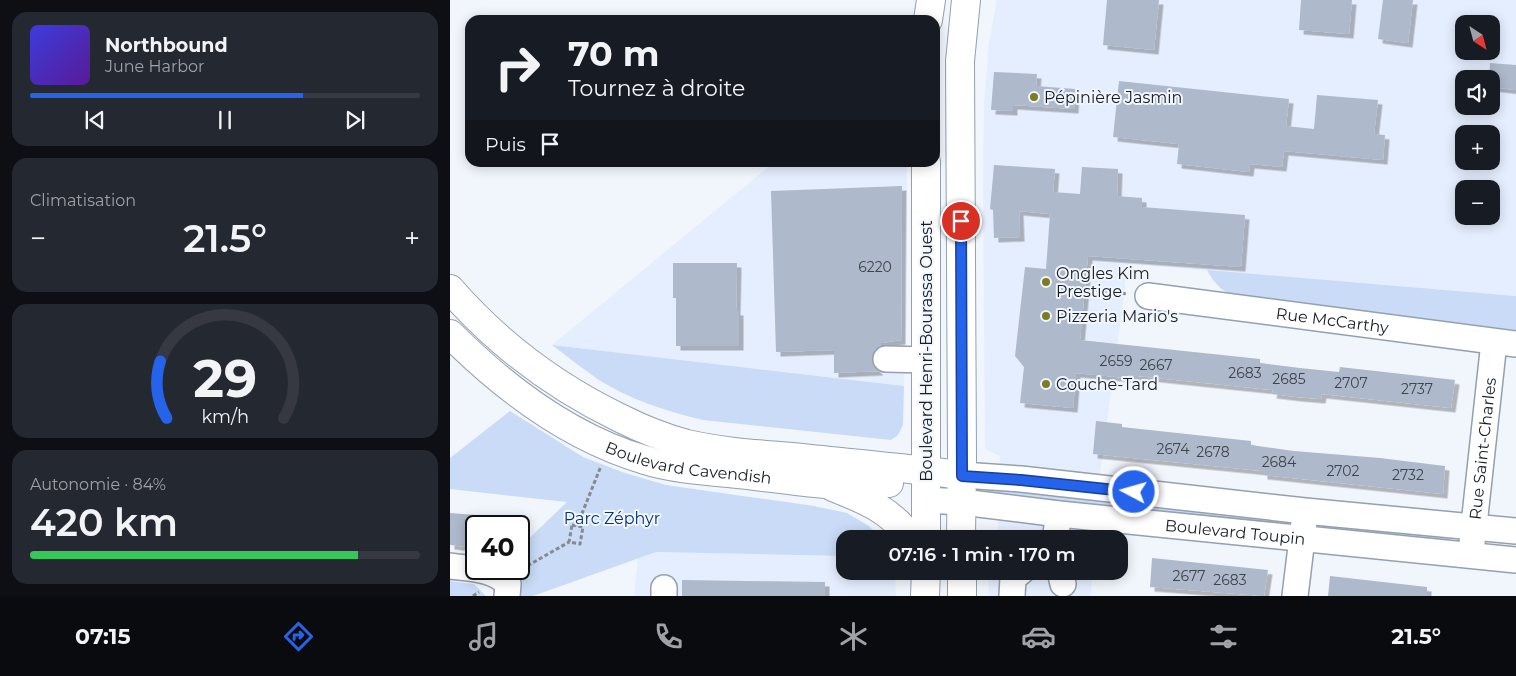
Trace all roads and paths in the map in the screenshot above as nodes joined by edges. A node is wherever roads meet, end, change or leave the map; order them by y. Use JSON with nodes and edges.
{"nodes":[{"id":1,"x":931,"y":0,"type":"edge"},
{"id":2,"x":966,"y":0,"type":"edge"},
{"id":3,"x":929,"y":15,"type":"edge"},
{"id":4,"x":926,"y":167,"type":"edge"},
{"id":5,"x":450,"y":289,"type":"edge"},
{"id":6,"x":1096,"y":290,"type":"dead end"},
{"id":7,"x":1148,"y":296,"type":"joint"},
{"id":8,"x":450,"y":334,"type":"edge"},
{"id":9,"x":1505,"y":343,"type":"edge"},
{"id":10,"x":889,"y":354,"type":"dead end"},
{"id":11,"x":926,"y":356,"type":"junction"},
{"id":12,"x":604,"y":458,"type":"dead end"},
{"id":13,"x":962,"y":476,"type":"junction"},
{"id":14,"x":826,"y":484,"type":"junction"},
{"id":15,"x":926,"y":485,"type":"junction"},
{"id":16,"x":962,"y":502,"type":"junction"},
{"id":17,"x":1305,"y":511,"type":"junction"},
{"id":18,"x":1058,"y":514,"type":"junction"},
{"id":19,"x":577,"y":526,"type":"junction"},
{"id":20,"x":1474,"y":528,"type":"junction"},
{"id":21,"x":904,"y":530,"type":"edge"},
{"id":22,"x":926,"y":530,"type":"edge"},
{"id":23,"x":962,"y":530,"type":"edge"},
{"id":24,"x":1056,"y":530,"type":"edge"},
{"id":25,"x":1516,"y":531,"type":"edge"},
{"id":26,"x":1302,"y":538,"type":"junction"},
{"id":27,"x":569,"y":542,"type":"junction"},
{"id":28,"x":1470,"y":555,"type":"junction"},
{"id":29,"x":1516,"y":560,"type":"edge"},
{"id":30,"x":530,"y":564,"type":"edge"},
{"id":31,"x":450,"y":566,"type":"edge"},
{"id":32,"x":926,"y":580,"type":"edge"},
{"id":33,"x":962,"y":580,"type":"edge"},
{"id":34,"x":1013,"y":580,"type":"edge"},
{"id":35,"x":479,"y":592,"type":"dead end"},
{"id":36,"x":473,"y":596,"type":"edge"},
{"id":37,"x":507,"y":596,"type":"edge"},
{"id":38,"x":925,"y":596,"type":"edge"},
{"id":39,"x":962,"y":596,"type":"edge"},
{"id":40,"x":1012,"y":596,"type":"edge"},
{"id":41,"x":1295,"y":596,"type":"edge"}],
"edges":[{"from":1,"to":3,"type":"main road"},
{"from":2,"to":13,"type":"main road"},
{"from":4,"to":11,"type":"main road","name":"Boulevard Henri-Bourassa Ouest"},
{"from":5,"to":15,"type":"main road","name":"Boulevard Cavendish"},
{"from":6,"to":7,"type":"path"},
{"from":7,"to":9,"type":"street","name":"Rue McCarthy"},
{"from":8,"to":14,"type":"main road","name":"Boulevard Cavendish"},
{"from":9,"to":20,"type":"street","name":"Rue Saint-Charles"},
{"from":10,"to":11,"type":"street"},
{"from":11,"to":15,"type":"main road","name":"Boulevard Henri-Bourassa Ouest"},
{"from":12,"to":19,"type":"path"},
{"from":13,"to":15,"type":"main road","name":"Boulevard Toupin"},
{"from":13,"to":16,"type":"main road"},
{"from":13,"to":17,"type":"street","name":"Boulevard Toupin"},
{"from":14,"to":15,"type":"main road","name":"Boulevard Cavendish"},
{"from":14,"to":21,"type":"main road"},
{"from":15,"to":16,"type":"street","name":"Boulevard Toupin"},
{"from":15,"to":22,"type":"main road","name":"Boulevard Henri-Bourassa Ouest"},
{"from":16,"to":18,"type":"street","name":"Boulevard Toupin"},
{"from":16,"to":23,"type":"main road"},
{"from":17,"to":20,"type":"street","name":"Boulevard Toupin"},
{"from":17,"to":26,"type":"street"},
{"from":18,"to":24,"type":"street"},
{"from":18,"to":26,"type":"street","name":"Boulevard Toupin"},
{"from":19,"to":27,"type":"path"},
{"from":19,"to":27,"type":"path"},
{"from":20,"to":25,"type":"street","name":"Boulevard Toupin"},
{"from":20,"to":28,"type":"street","name":"Rue Saint-Charles"},
{"from":26,"to":28,"type":"street","name":"Boulevard Toupin"},
{"from":26,"to":41,"type":"street"},
{"from":27,"to":30,"type":"path"},
{"from":28,"to":29,"type":"street","name":"Boulevard Toupin"},
{"from":31,"to":37,"type":"street"},
{"from":32,"to":38,"type":"main road"},
{"from":33,"to":39,"type":"main road"},
{"from":34,"to":40,"type":"street"},
{"from":35,"to":36,"type":"path"}]}
